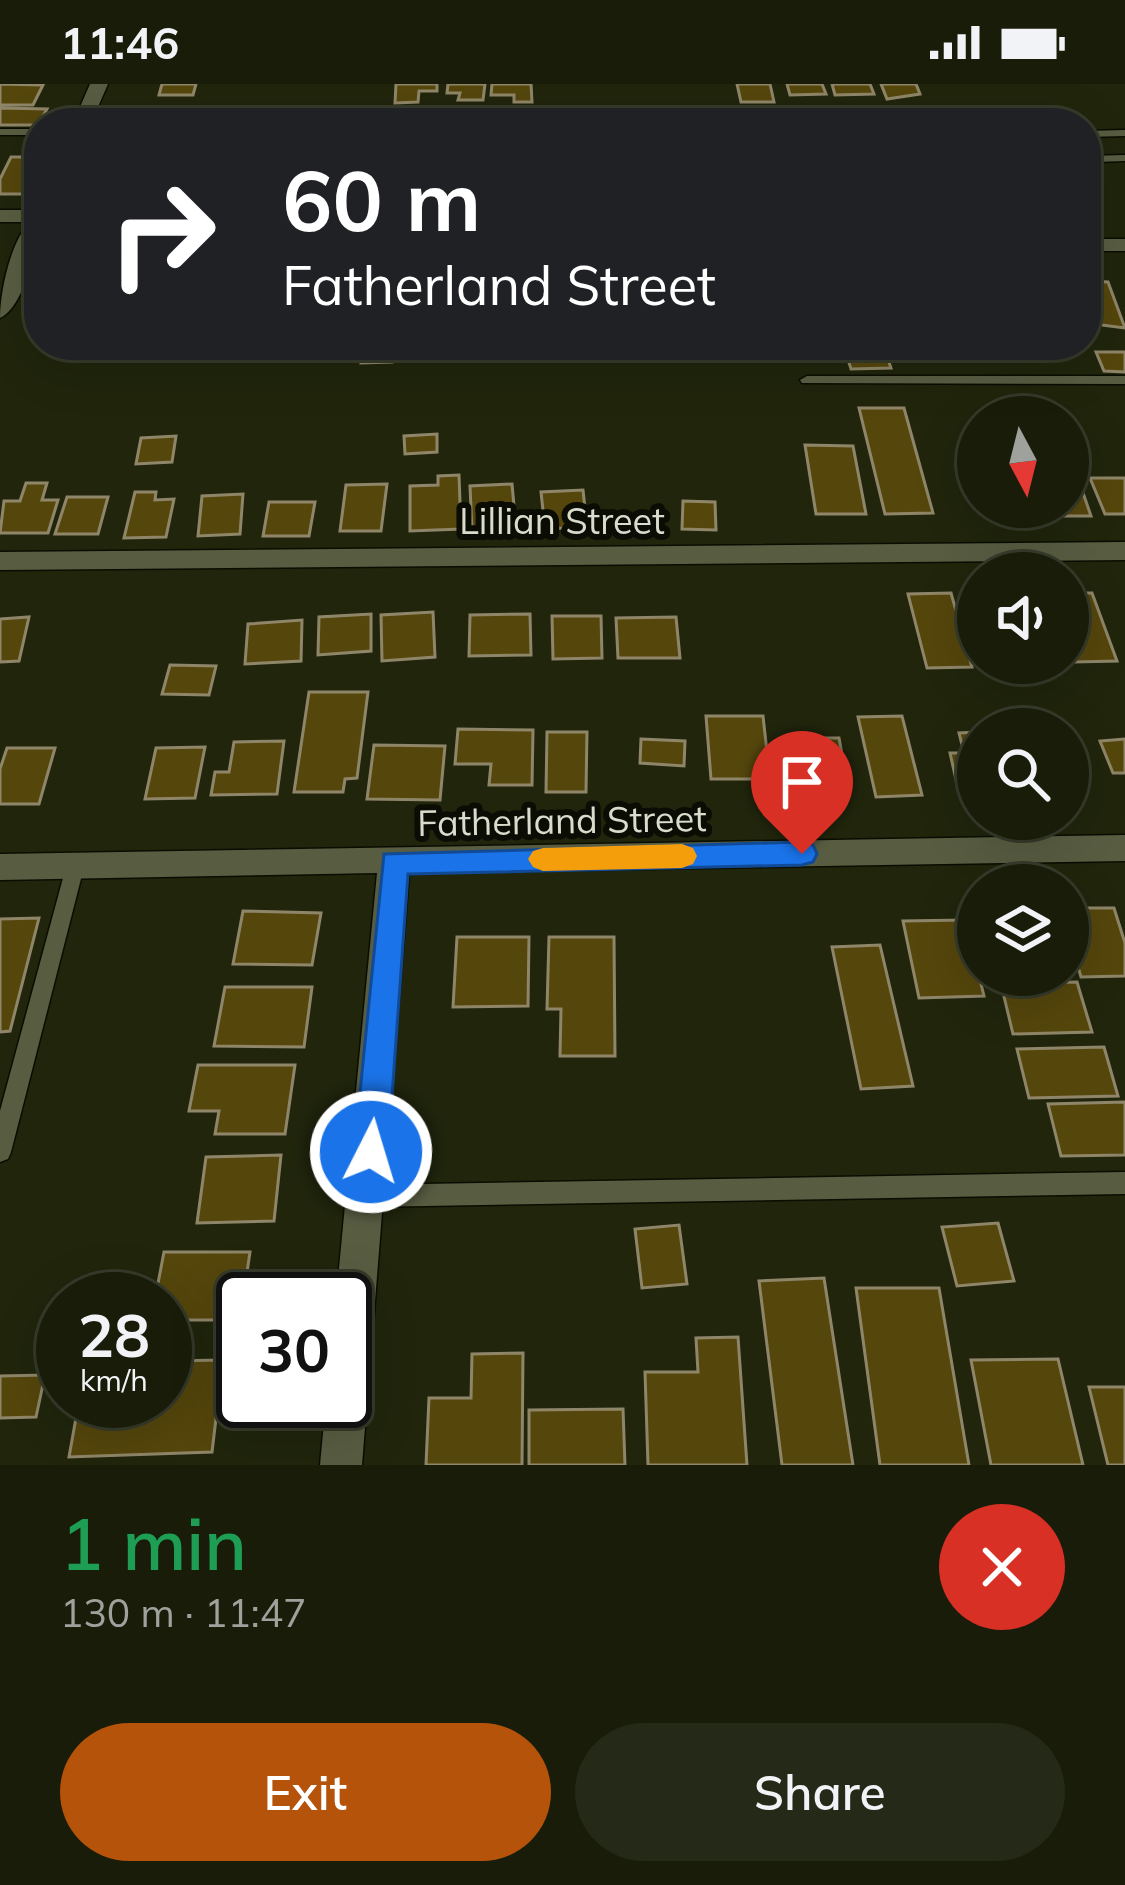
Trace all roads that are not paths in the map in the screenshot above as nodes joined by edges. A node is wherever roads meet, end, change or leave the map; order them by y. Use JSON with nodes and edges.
{"nodes":[{"id":1,"x":24,"y":268,"type":"edge"},
{"id":2,"x":0,"y":311,"type":"edge"},
{"id":3,"x":807,"y":380,"type":"dead end"},
{"id":4,"x":1125,"y":380,"type":"edge"},
{"id":5,"x":1125,"y":551,"type":"edge"},
{"id":6,"x":0,"y":561,"type":"edge"},
{"id":7,"x":1125,"y":848,"type":"edge"},
{"id":8,"x":394,"y":862,"type":"junction"},
{"id":9,"x":0,"y":867,"type":"edge"},
{"id":10,"x":75,"y":867,"type":"junction"},
{"id":11,"x":0,"y":1152,"type":"edge"},
{"id":12,"x":1125,"y":1183,"type":"edge"},
{"id":13,"x":368,"y":1196,"type":"junction"},
{"id":14,"x":341,"y":1465,"type":"edge"}],
"edges":[{"from":1,"to":2,"type":"street"},
{"from":3,"to":4,"type":"lane"},
{"from":5,"to":6,"type":"street","name":"Lillian Street"},
{"from":7,"to":8,"type":"street","name":"Fatherland Street"},
{"from":8,"to":10,"type":"street","name":"Fatherland Street"},
{"from":8,"to":13,"type":"street"},
{"from":9,"to":10,"type":"street","name":"Fatherland Street"},
{"from":10,"to":11,"type":"lane"},
{"from":12,"to":13,"type":"lane"},
{"from":13,"to":14,"type":"street"}]}
